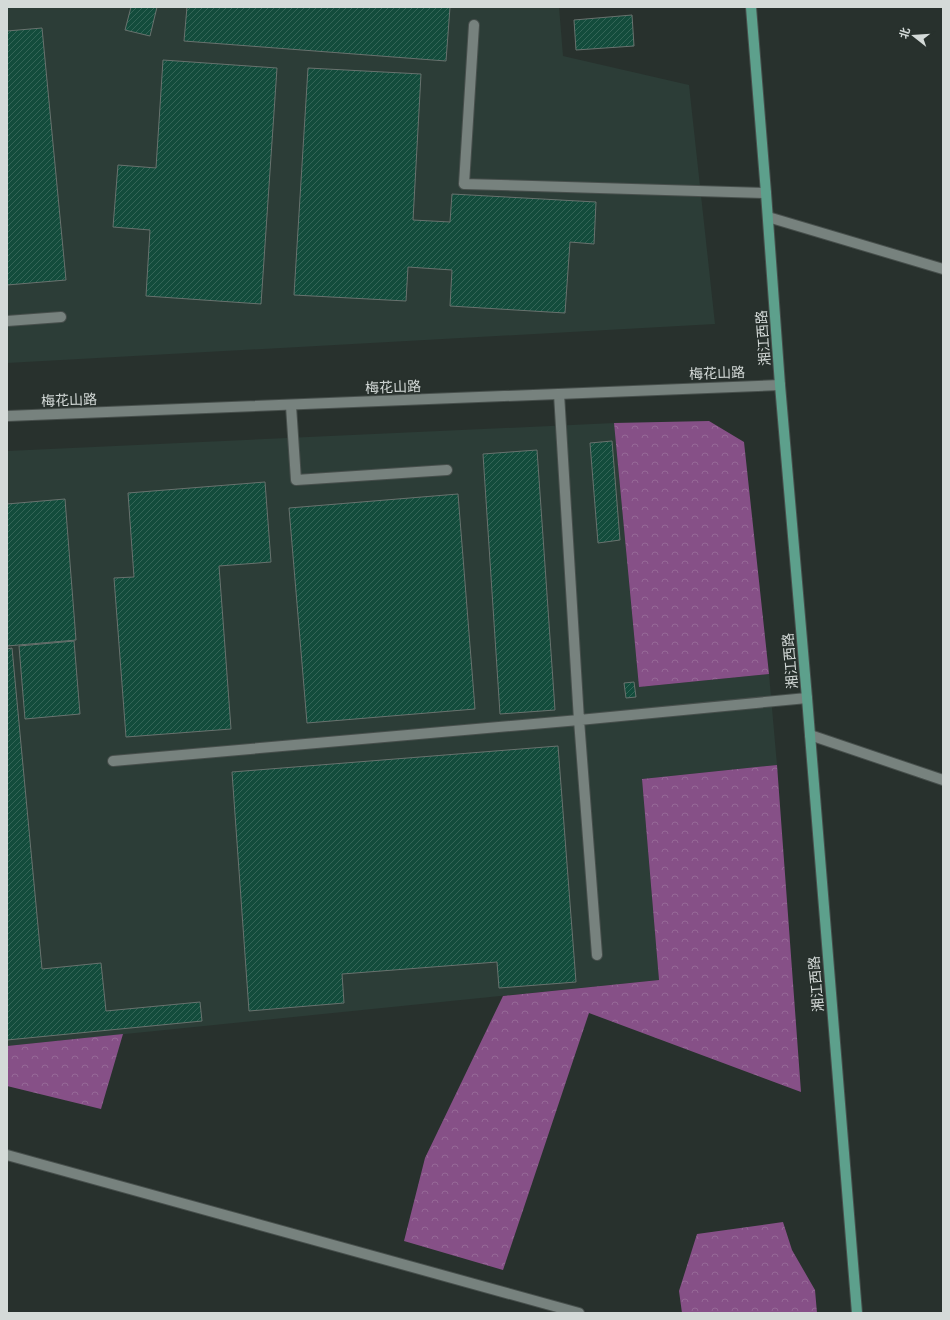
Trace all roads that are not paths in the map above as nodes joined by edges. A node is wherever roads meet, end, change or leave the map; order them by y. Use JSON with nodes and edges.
{"nodes":[{"id":1,"x":750,"y":7,"type":"edge"},
{"id":2,"x":474,"y":25,"type":"dead end"},
{"id":3,"x":766,"y":193,"type":"junction"},
{"id":4,"x":768,"y":217,"type":"junction"},
{"id":5,"x":943,"y":269,"type":"edge"},
{"id":6,"x":61,"y":317,"type":"dead end"},
{"id":7,"x":7,"y":321,"type":"edge"},
{"id":8,"x":780,"y":385,"type":"junction"},
{"id":9,"x":559,"y":394,"type":"junction"},
{"id":10,"x":291,"y":406,"type":"junction"},
{"id":11,"x":7,"y":416,"type":"edge"},
{"id":12,"x":447,"y":470,"type":"dead end"},
{"id":13,"x":807,"y":698,"type":"junction"},
{"id":14,"x":579,"y":720,"type":"junction"},
{"id":15,"x":810,"y":735,"type":"junction"},
{"id":16,"x":113,"y":761,"type":"dead end"},
{"id":17,"x":943,"y":780,"type":"edge"},
{"id":18,"x":597,"y":955,"type":"dead end"},
{"id":19,"x":7,"y":1155,"type":"edge"},
{"id":20,"x":579,"y":1313,"type":"edge"},
{"id":21,"x":857,"y":1313,"type":"edge"}],
"edges":[{"from":1,"to":3,"type":"main road","name":"湘江西路"},
{"from":2,"to":3,"type":"street"},
{"from":3,"to":4,"type":"main road","name":"湘江西路"},
{"from":4,"to":5,"type":"street"},
{"from":4,"to":8,"type":"main road","name":"湘江西路"},
{"from":6,"to":7,"type":"street"},
{"from":8,"to":9,"type":"street","name":"梅花山路"},
{"from":8,"to":13,"type":"main road","name":"湘江西路"},
{"from":9,"to":10,"type":"street","name":"梅花山路"},
{"from":9,"to":14,"type":"street"},
{"from":10,"to":11,"type":"street","name":"梅花山路"},
{"from":10,"to":12,"type":"street"},
{"from":13,"to":14,"type":"street"},
{"from":13,"to":15,"type":"main road","name":"湘江西路"},
{"from":14,"to":16,"type":"street"},
{"from":14,"to":18,"type":"street"},
{"from":15,"to":17,"type":"street"},
{"from":15,"to":21,"type":"main road","name":"湘江西路"},
{"from":19,"to":20,"type":"street"}]}
